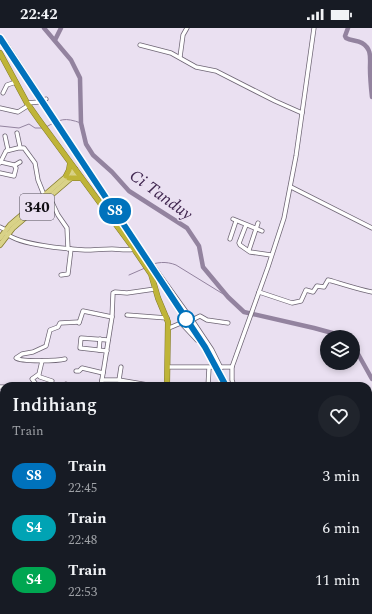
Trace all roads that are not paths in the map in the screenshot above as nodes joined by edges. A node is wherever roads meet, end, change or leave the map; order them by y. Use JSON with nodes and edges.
{"nodes":[{"id":1,"x":187,"y":28,"type":"edge"},
{"id":2,"x":314,"y":28,"type":"edge"},
{"id":3,"x":7,"y":45,"type":"dead end"},
{"id":4,"x":140,"y":45,"type":"dead end"},
{"id":5,"x":0,"y":53,"type":"edge"},
{"id":6,"x":180,"y":57,"type":"junction"},
{"id":7,"x":16,"y":82,"type":"junction"},
{"id":8,"x":4,"y":93,"type":"dead end"},
{"id":9,"x":28,"y":104,"type":"junction"},
{"id":10,"x":0,"y":108,"type":"edge"},
{"id":11,"x":302,"y":113,"type":"junction"},
{"id":12,"x":17,"y":133,"type":"dead end"},
{"id":13,"x":5,"y":136,"type":"dead end"},
{"id":14,"x":20,"y":147,"type":"junction"},
{"id":15,"x":8,"y":150,"type":"junction"},
{"id":16,"x":0,"y":162,"type":"edge"},
{"id":17,"x":20,"y":162,"type":"dead end"},
{"id":18,"x":70,"y":164,"type":"junction"},
{"id":19,"x":15,"y":165,"type":"junction"},
{"id":20,"x":76,"y":171,"type":"junction"},
{"id":21,"x":0,"y":173,"type":"edge"},
{"id":22,"x":68,"y":177,"type":"junction"},
{"id":23,"x":82,"y":178,"type":"junction"},
{"id":24,"x":291,"y":187,"type":"junction"},
{"id":25,"x":46,"y":196,"type":"junction"},
{"id":26,"x":258,"y":223,"type":"dead end"},
{"id":27,"x":246,"y":225,"type":"junction"},
{"id":28,"x":0,"y":227,"type":"edge"},
{"id":29,"x":256,"y":228,"type":"junction"},
{"id":30,"x":372,"y":228,"type":"edge"},
{"id":31,"x":262,"y":231,"type":"dead end"},
{"id":32,"x":6,"y":232,"type":"junction"},
{"id":33,"x":0,"y":238,"type":"edge"},
{"id":34,"x":230,"y":239,"type":"dead end"},
{"id":35,"x":0,"y":245,"type":"edge"},
{"id":36,"x":70,"y":249,"type":"junction"},
{"id":37,"x":134,"y":249,"type":"junction"},
{"id":38,"x":248,"y":250,"type":"junction"},
{"id":39,"x":271,"y":255,"type":"junction"},
{"id":40,"x":150,"y":274,"type":"junction"},
{"id":41,"x":61,"y":275,"type":"dead end"},
{"id":42,"x":155,"y":289,"type":"junction"},
{"id":43,"x":259,"y":292,"type":"junction"},
{"id":44,"x":372,"y":292,"type":"edge"},
{"id":45,"x":126,"y":315,"type":"dead end"},
{"id":46,"x":112,"y":317,"type":"junction"},
{"id":47,"x":140,"y":317,"type":"junction"},
{"id":48,"x":167,"y":318,"type":"junction"},
{"id":49,"x":192,"y":320,"type":"junction"},
{"id":50,"x":139,"y":322,"type":"dead end"},
{"id":51,"x":228,"y":323,"type":"dead end"},
{"id":52,"x":169,"y":328,"type":"junction"},
{"id":53,"x":100,"y":339,"type":"junction"},
{"id":54,"x":108,"y":340,"type":"junction"},
{"id":55,"x":197,"y":340,"type":"dead end"},
{"id":56,"x":99,"y":350,"type":"junction"},
{"id":57,"x":107,"y":351,"type":"junction"},
{"id":58,"x":65,"y":359,"type":"dead end"},
{"id":59,"x":42,"y":361,"type":"junction"},
{"id":60,"x":121,"y":367,"type":"dead end"},
{"id":61,"x":168,"y":367,"type":"junction"},
{"id":62,"x":232,"y":367,"type":"junction"},
{"id":63,"x":209,"y":368,"type":"junction"},
{"id":64,"x":221,"y":368,"type":"junction"},
{"id":65,"x":76,"y":371,"type":"dead end"},
{"id":66,"x":103,"y":373,"type":"junction"},
{"id":67,"x":39,"y":375,"type":"junction"},
{"id":68,"x":102,"y":380,"type":"joint"},
{"id":69,"x":119,"y":380,"type":"junction"},
{"id":70,"x":52,"y":381,"type":"dead end"},
{"id":71,"x":36,"y":382,"type":"edge"},
{"id":72,"x":131,"y":382,"type":"edge"},
{"id":73,"x":167,"y":382,"type":"edge"},
{"id":74,"x":208,"y":382,"type":"edge"},
{"id":75,"x":233,"y":382,"type":"edge"}],
"edges":[{"from":1,"to":6,"type":"street"},
{"from":2,"to":11,"type":"street"},
{"from":3,"to":9,"type":"street"},
{"from":4,"to":6,"type":"street"},
{"from":5,"to":7,"type":"highway"},
{"from":6,"to":11,"type":"street"},
{"from":7,"to":8,"type":"street"},
{"from":7,"to":9,"type":"highway"},
{"from":9,"to":10,"type":"street"},
{"from":9,"to":18,"type":"highway"},
{"from":11,"to":24,"type":"street"},
{"from":12,"to":14,"type":"street"},
{"from":13,"to":15,"type":"street"},
{"from":14,"to":15,"type":"street"},
{"from":14,"to":25,"type":"street"},
{"from":15,"to":16,"type":"street"},
{"from":16,"to":19,"type":"street"},
{"from":17,"to":19,"type":"street"},
{"from":18,"to":20,"type":"highway"},
{"from":18,"to":22,"type":"highway"},
{"from":19,"to":21,"type":"street"},
{"from":20,"to":22,"type":"main road","number":"340"},
{"from":20,"to":23,"type":"highway"},
{"from":22,"to":23,"type":"highway"},
{"from":22,"to":25,"type":"main road","number":"340"},
{"from":23,"to":37,"type":"highway"},
{"from":24,"to":30,"type":"street"},
{"from":24,"to":39,"type":"street"},
{"from":25,"to":32,"type":"main road","number":"340"},
{"from":25,"to":36,"type":"street"},
{"from":26,"to":29,"type":"street"},
{"from":27,"to":29,"type":"street"},
{"from":27,"to":34,"type":"street"},
{"from":27,"to":38,"type":"street"},
{"from":28,"to":32,"type":"street"},
{"from":29,"to":31,"type":"street"},
{"from":29,"to":38,"type":"street"},
{"from":32,"to":33,"type":"main road","number":"340"},
{"from":32,"to":35,"type":"main road","number":"340"},
{"from":32,"to":36,"type":"street"},
{"from":36,"to":37,"type":"street"},
{"from":36,"to":41,"type":"street"},
{"from":37,"to":40,"type":"highway"},
{"from":38,"to":39,"type":"street"},
{"from":39,"to":43,"type":"street"},
{"from":40,"to":42,"type":"highway"},
{"from":40,"to":49,"type":"street"},
{"from":42,"to":46,"type":"street"},
{"from":42,"to":48,"type":"highway"},
{"from":43,"to":44,"type":"street"},
{"from":43,"to":62,"type":"street"},
{"from":45,"to":47,"type":"street"},
{"from":46,"to":54,"type":"street"},
{"from":46,"to":59,"type":"street"},
{"from":47,"to":48,"type":"street"},
{"from":47,"to":50,"type":"street"},
{"from":48,"to":52,"type":"highway"},
{"from":49,"to":51,"type":"street"},
{"from":49,"to":64,"type":"street"},
{"from":52,"to":55,"type":"street"},
{"from":52,"to":61,"type":"highway"},
{"from":53,"to":54,"type":"street"},
{"from":53,"to":56,"type":"street"},
{"from":53,"to":56,"type":"street"},
{"from":54,"to":57,"type":"street"},
{"from":56,"to":57,"type":"street"},
{"from":57,"to":66,"type":"street"},
{"from":58,"to":59,"type":"street"},
{"from":59,"to":67,"type":"street"},
{"from":60,"to":69,"type":"street"},
{"from":61,"to":63,"type":"street"},
{"from":61,"to":73,"type":"highway"},
{"from":62,"to":64,"type":"street"},
{"from":62,"to":75,"type":"street"},
{"from":63,"to":64,"type":"street"},
{"from":63,"to":74,"type":"street"},
{"from":65,"to":66,"type":"street"},
{"from":66,"to":68,"type":"street"},
{"from":67,"to":70,"type":"street"},
{"from":67,"to":71,"type":"street"},
{"from":68,"to":69,"type":"street"},
{"from":69,"to":72,"type":"street"}]}
